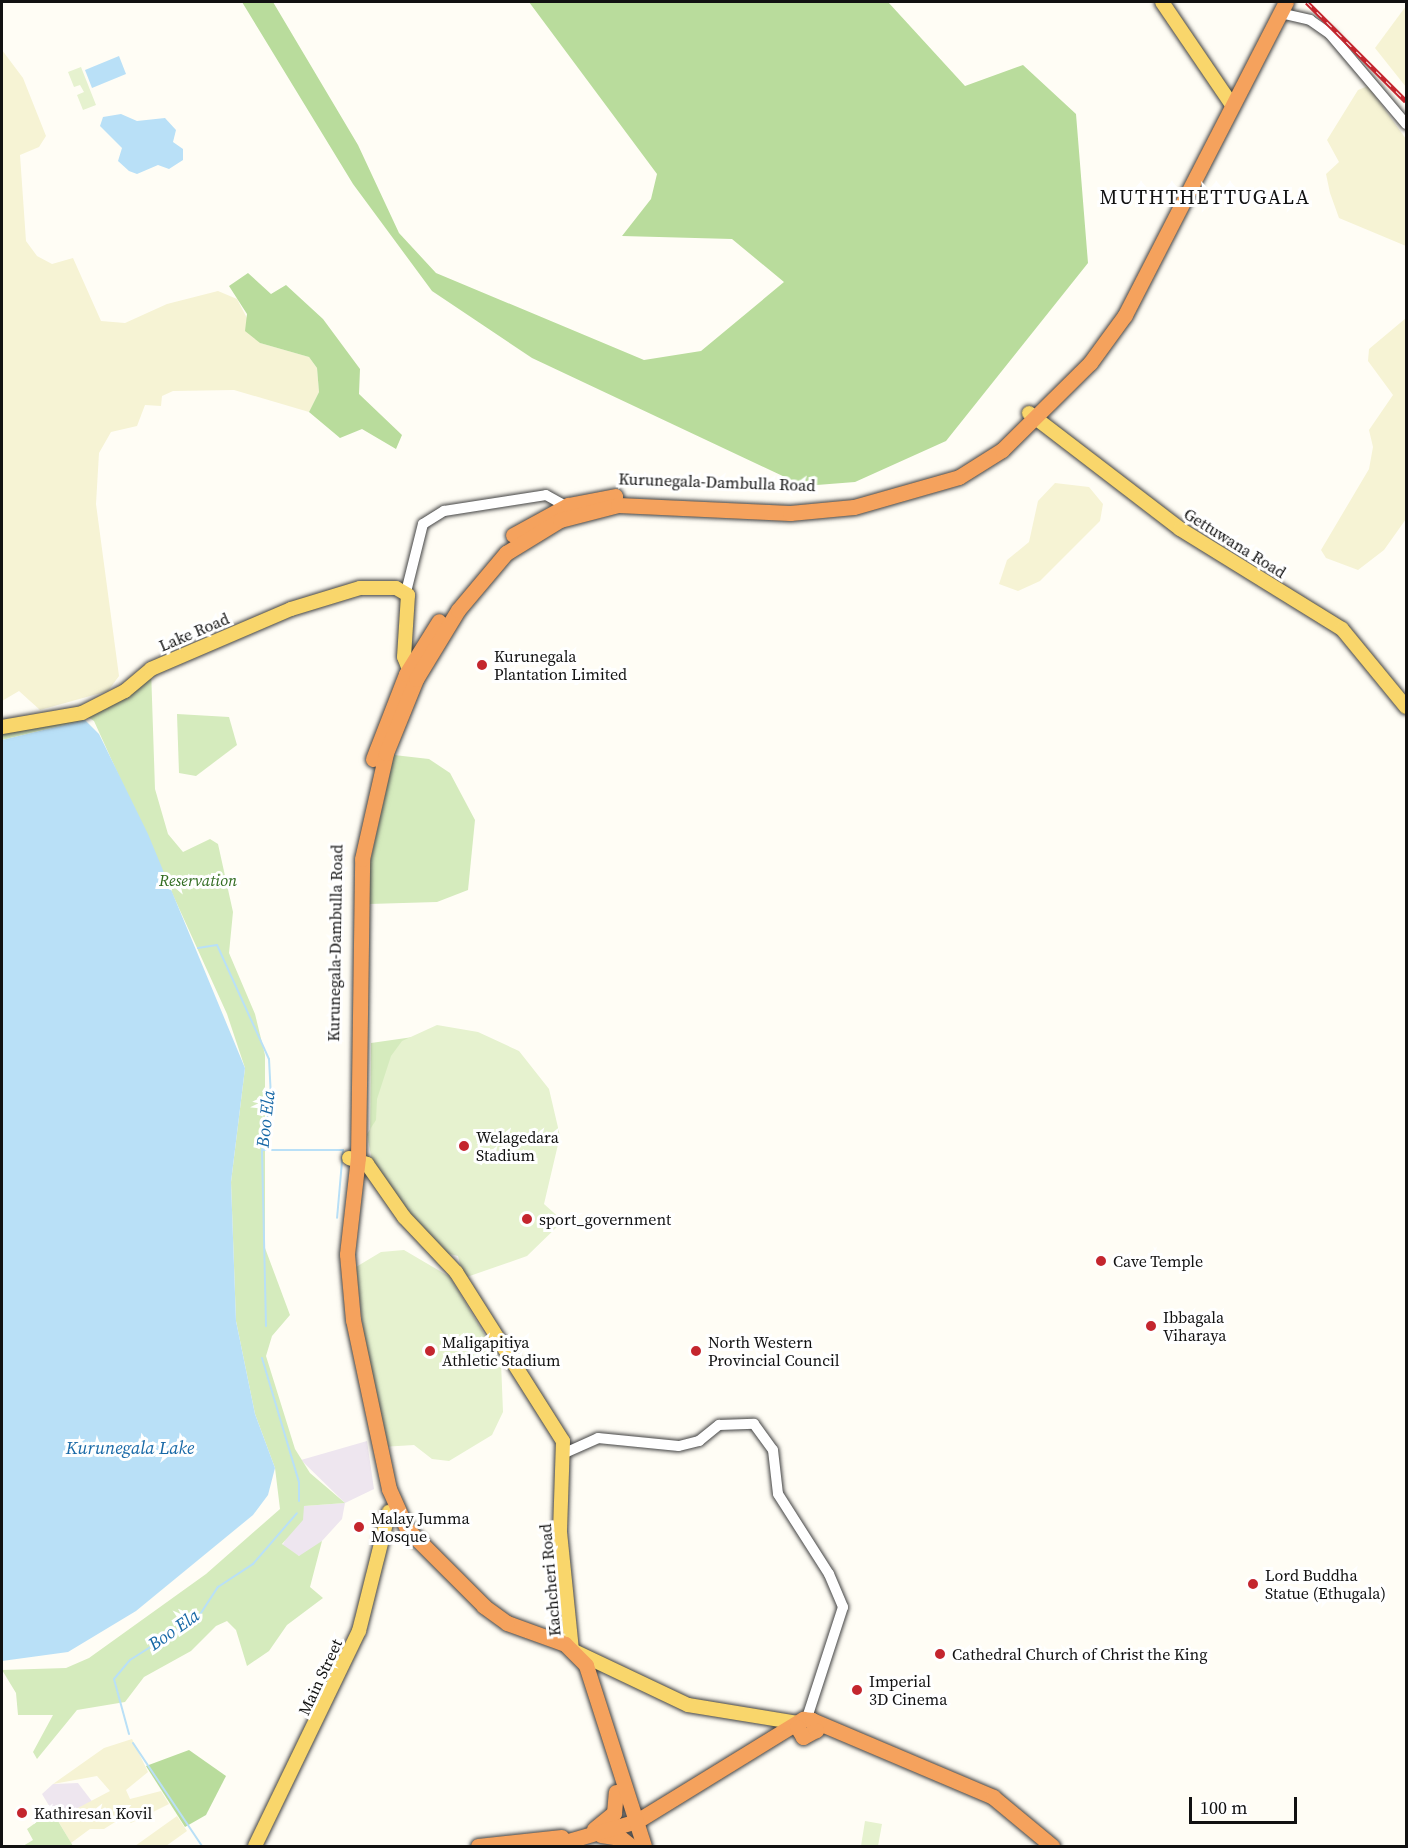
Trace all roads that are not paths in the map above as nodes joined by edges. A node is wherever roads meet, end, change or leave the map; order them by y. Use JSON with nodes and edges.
{"nodes":[{"id":1,"x":1162,"y":2,"type":"edge"},
{"id":2,"x":1283,"y":7,"type":"edge"},
{"id":3,"x":1232,"y":105,"type":"junction"},
{"id":4,"x":1407,"y":124,"type":"edge"},
{"id":5,"x":1032,"y":416,"type":"junction"},
{"id":6,"x":571,"y":509,"type":"junction"},
{"id":7,"x":406,"y":592,"type":"junction"},
{"id":8,"x":411,"y":676,"type":"junction"},
{"id":9,"x":1407,"y":707,"type":"edge"},
{"id":10,"x":2,"y":728,"type":"edge"},
{"id":11,"x":354,"y":1158,"type":"junction"},
{"id":12,"x":567,"y":1452,"type":"junction"},
{"id":13,"x":389,"y":1512,"type":"junction"},
{"id":14,"x":572,"y":1650,"type":"junction"},
{"id":15,"x":805,"y":1727,"type":"junction"},
{"id":16,"x":621,"y":1790,"type":"junction"},
{"id":17,"x":665,"y":1803,"type":"junction"},
{"id":18,"x":631,"y":1819,"type":"junction"},
{"id":19,"x":596,"y":1832,"type":"junction"},
{"id":20,"x":255,"y":1846,"type":"edge"},
{"id":21,"x":478,"y":1846,"type":"edge"},
{"id":22,"x":551,"y":1846,"type":"edge"},
{"id":23,"x":633,"y":1846,"type":"edge"},
{"id":24,"x":645,"y":1846,"type":"edge"},
{"id":25,"x":1052,"y":1846,"type":"edge"}],
"edges":[{"from":1,"to":3,"type":"main road"},
{"from":2,"to":3,"type":"highway","name":"Kurunegala-Dambulla Road"},
{"from":2,"to":4,"type":"street"},
{"from":3,"to":5,"type":"highway","name":"Kurunegala-Dambulla Road"},
{"from":5,"to":6,"type":"highway","name":"Kurunegala-Dambulla Road"},
{"from":5,"to":9,"type":"main road","name":"Gettuwana Road"},
{"from":6,"to":7,"type":"street"},
{"from":6,"to":8,"type":"highway","name":"Kurunegala-Dambulla Road"},
{"from":7,"to":8,"type":"main road"},
{"from":7,"to":10,"type":"main road","name":"Lake Road"},
{"from":8,"to":11,"type":"highway","name":"Kurunegala-Dambulla Road"},
{"from":11,"to":12,"type":"main road"},
{"from":11,"to":13,"type":"highway","name":"Kurunegala-Dambulla Road"},
{"from":11,"to":14,"type":"highway","name":"Kurunegala-Dambulla Road"},
{"from":12,"to":14,"type":"main road","name":"Kachcheri Road"},
{"from":12,"to":15,"type":"street"},
{"from":13,"to":16,"type":"highway","name":"Kurunegala-Dambulla Road"},
{"from":13,"to":20,"type":"main road","name":"Main Street"},
{"from":14,"to":15,"type":"main road"},
{"from":14,"to":16,"type":"highway","name":"Kurunegala-Dambulla Road"},
{"from":15,"to":17,"type":"highway"},
{"from":15,"to":25,"type":"highway"},
{"from":16,"to":17,"type":"highway"},
{"from":16,"to":18,"type":"highway","name":"Kurunegala-Dambulla Road"},
{"from":16,"to":19,"type":"highway"},
{"from":17,"to":18,"type":"highway"},
{"from":17,"to":24,"type":"highway"},
{"from":18,"to":19,"type":"highway"},
{"from":18,"to":23,"type":"highway"},
{"from":18,"to":24,"type":"highway"},
{"from":19,"to":21,"type":"highway"},
{"from":19,"to":22,"type":"highway"},
{"from":19,"to":23,"type":"highway"}]}
